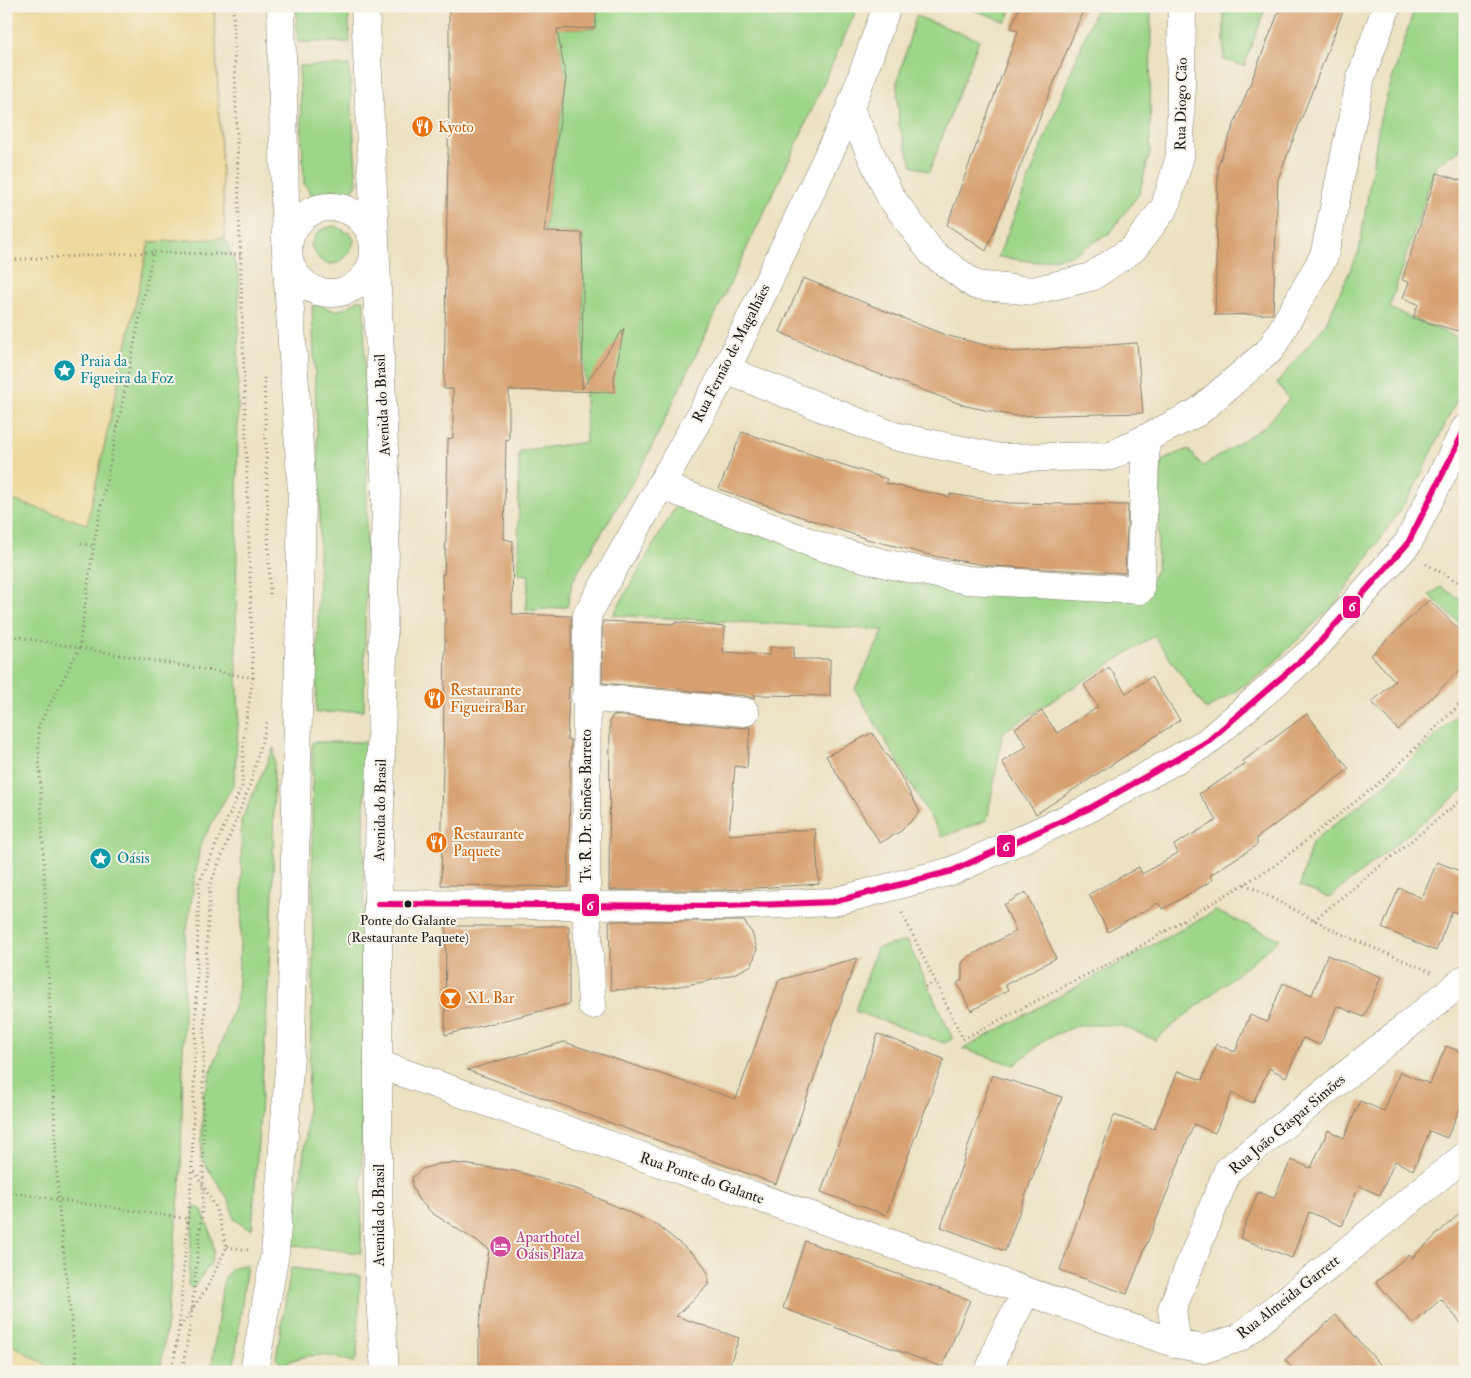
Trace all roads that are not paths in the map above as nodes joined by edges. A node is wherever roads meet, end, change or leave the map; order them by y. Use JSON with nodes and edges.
{"nodes":[{"id":1,"x":281,"y":6,"type":"edge"},
{"id":2,"x":365,"y":6,"type":"edge"},
{"id":3,"x":887,"y":6,"type":"edge"},
{"id":4,"x":1182,"y":6,"type":"edge"},
{"id":5,"x":1387,"y":6,"type":"edge"},
{"id":6,"x":850,"y":109,"type":"junction"},
{"id":7,"x":374,"y":248,"type":"junction"},
{"id":8,"x":286,"y":251,"type":"junction"},
{"id":9,"x":726,"y":370,"type":"junction"},
{"id":10,"x":1465,"y":429,"type":"edge"},
{"id":11,"x":1146,"y":438,"type":"junction"},
{"id":12,"x":660,"y":485,"type":"junction"},
{"id":13,"x":585,"y":697,"type":"junction"},
{"id":14,"x":745,"y":712,"type":"dead end"},
{"id":15,"x":378,"y":904,"type":"junction"},
{"id":16,"x":586,"y":905,"type":"junction"},
{"id":17,"x":1465,"y":979,"type":"edge"},
{"id":18,"x":592,"y":1005,"type":"dead end"},
{"id":19,"x":378,"y":1064,"type":"junction"},
{"id":20,"x":1465,"y":1156,"type":"edge"},
{"id":21,"x":1026,"y":1292,"type":"junction"},
{"id":22,"x":1177,"y":1344,"type":"junction"},
{"id":23,"x":254,"y":1372,"type":"edge"},
{"id":24,"x":386,"y":1372,"type":"edge"},
{"id":25,"x":989,"y":1372,"type":"edge"}],
"edges":[{"from":1,"to":8,"type":"street","name":"Avenida do Brasil"},
{"from":2,"to":7,"type":"street","name":"Avenida do Brasil"},
{"from":3,"to":6,"type":"street","name":"Rua Fernão de Magalhães"},
{"from":4,"to":6,"type":"street","name":"Rua Diogo Cão"},
{"from":5,"to":11,"type":"street"},
{"from":6,"to":9,"type":"street","name":"Rua Fernão de Magalhães"},
{"from":7,"to":8,"type":"street","name":"Avenida do Brasil"},
{"from":7,"to":8,"type":"street","name":"Avenida do Brasil"},
{"from":7,"to":15,"type":"street","name":"Avenida do Brasil"},
{"from":8,"to":23,"type":"street","name":"Avenida do Brasil"},
{"from":9,"to":11,"type":"street"},
{"from":9,"to":12,"type":"street","name":"Rua Fernão de Magalhães"},
{"from":10,"to":16,"type":"street"},
{"from":11,"to":12,"type":"street"},
{"from":12,"to":13,"type":"street","name":"Rua Fernão de Magalhães"},
{"from":13,"to":14,"type":"street"},
{"from":13,"to":16,"type":"street","name":"Tv. R. Dr. Simões Barreto"},
{"from":15,"to":16,"type":"street"},
{"from":15,"to":19,"type":"street","name":"Avenida do Brasil"},
{"from":16,"to":18,"type":"street","name":"Tv. R. Dr. Simões Barreto"},
{"from":17,"to":22,"type":"street","name":"Rua João Gaspar Simões"},
{"from":19,"to":21,"type":"street","name":"Rua Ponte do Galante"},
{"from":19,"to":24,"type":"street","name":"Avenida do Brasil"},
{"from":20,"to":22,"type":"street","name":"Rua Almeida Garrett"},
{"from":21,"to":22,"type":"street","name":"Rua Almeida Garrett"},
{"from":21,"to":25,"type":"street"}]}
